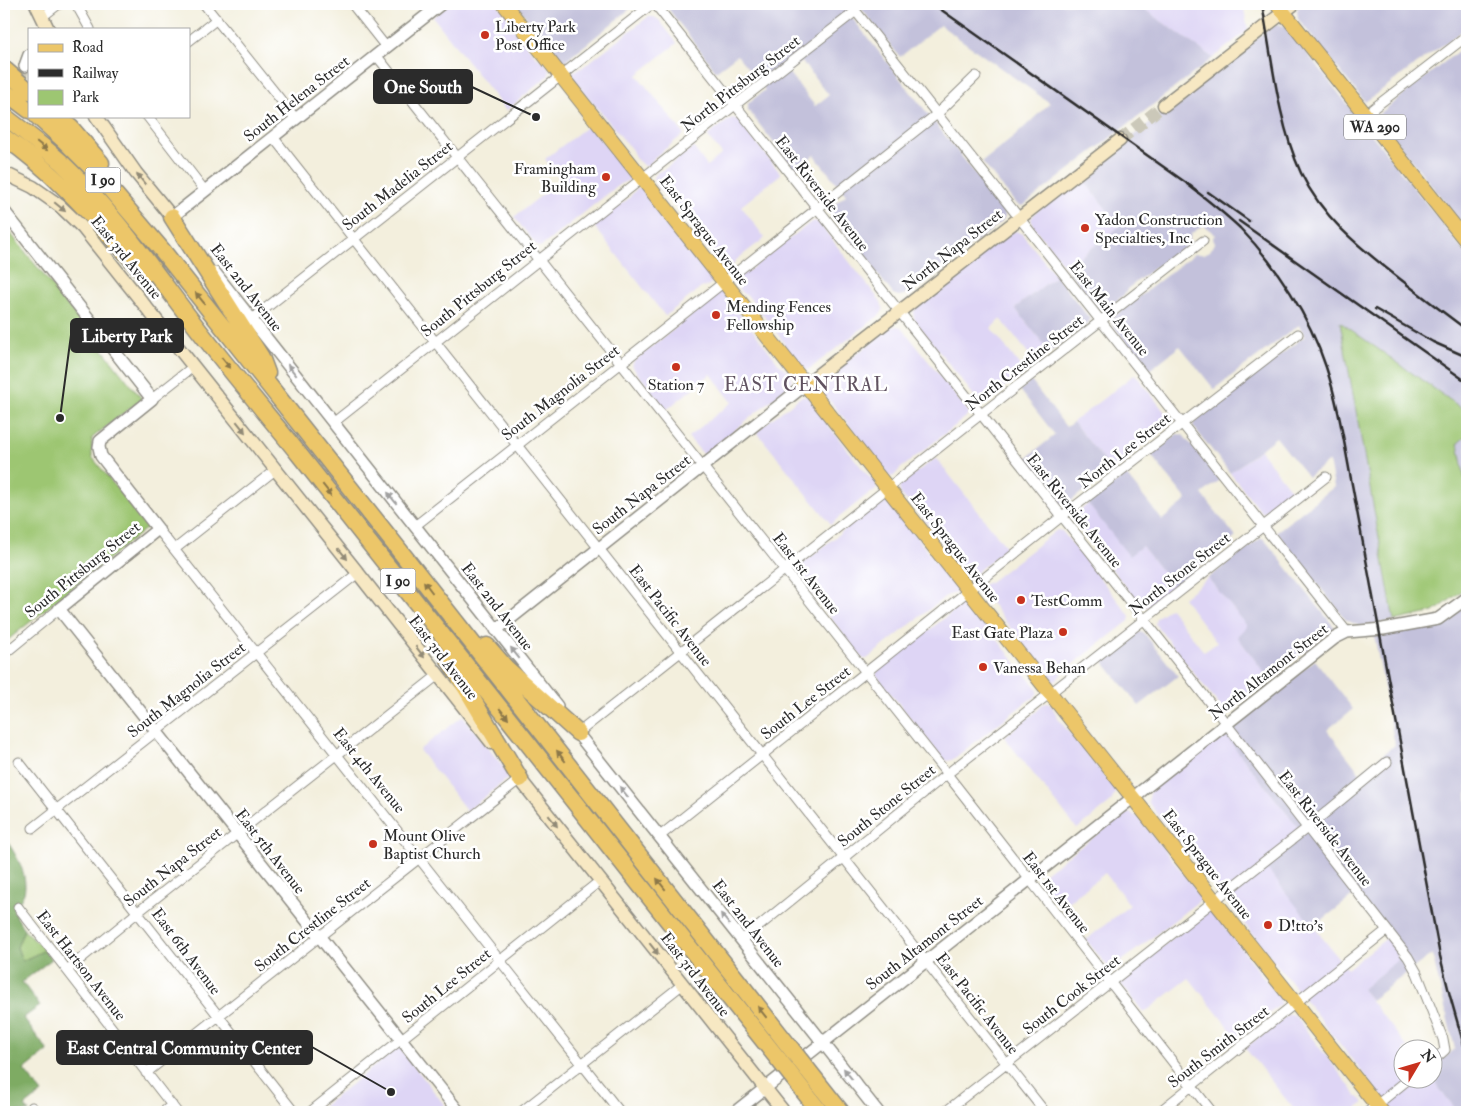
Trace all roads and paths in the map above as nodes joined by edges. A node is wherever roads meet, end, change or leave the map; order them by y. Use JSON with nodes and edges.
{"nodes":[{"id":1,"x":36,"y":4,"type":"edge"},
{"id":2,"x":59,"y":4,"type":"edge"},
{"id":3,"x":76,"y":4,"type":"edge"},
{"id":4,"x":204,"y":4,"type":"edge"},
{"id":5,"x":352,"y":4,"type":"edge"},
{"id":6,"x":440,"y":4,"type":"edge"},
{"id":7,"x":504,"y":4,"type":"edge"},
{"id":8,"x":653,"y":4,"type":"edge"},
{"id":9,"x":850,"y":4,"type":"edge"},
{"id":10,"x":1285,"y":6,"type":"edge"},
{"id":11,"x":856,"y":11,"type":"junction"},
{"id":12,"x":217,"y":19,"type":"junction"},
{"id":13,"x":40,"y":23,"type":"edge"},
{"id":14,"x":89,"y":28,"type":"edge"},
{"id":15,"x":1467,"y":36,"type":"edge"},
{"id":16,"x":190,"y":40,"type":"edge"},
{"id":17,"x":386,"y":47,"type":"junction"},
{"id":18,"x":376,"y":55,"type":"junction"},
{"id":19,"x":4,"y":69,"type":"edge"},
{"id":20,"x":561,"y":76,"type":"junction"},
{"id":21,"x":976,"y":76,"type":"dead end"},
{"id":22,"x":28,"y":90,"type":"edge"},
{"id":23,"x":4,"y":91,"type":"edge"},
{"id":24,"x":735,"y":105,"type":"junction"},
{"id":25,"x":1164,"y":105,"type":"tunnel mouth"},
{"id":26,"x":28,"y":109,"type":"edge"},
{"id":27,"x":937,"y":114,"type":"junction"},
{"id":28,"x":1366,"y":114,"type":"junction"},
{"id":29,"x":4,"y":116,"type":"edge"},
{"id":30,"x":39,"y":118,"type":"edge"},
{"id":31,"x":59,"y":118,"type":"edge"},
{"id":32,"x":97,"y":118,"type":"edge"},
{"id":33,"x":149,"y":118,"type":"edge"},
{"id":34,"x":296,"y":119,"type":"junction"},
{"id":35,"x":4,"y":137,"type":"edge"},
{"id":36,"x":273,"y":137,"type":"junction"},
{"id":37,"x":1120,"y":140,"type":"tunnel mouth"},
{"id":38,"x":458,"y":157,"type":"junction"},
{"id":39,"x":4,"y":173,"type":"edge"},
{"id":40,"x":643,"y":179,"type":"junction"},
{"id":41,"x":205,"y":191,"type":"junction"},
{"id":42,"x":818,"y":209,"type":"junction"},
{"id":43,"x":4,"y":212,"type":"edge"},
{"id":44,"x":172,"y":218,"type":"junction"},
{"id":45,"x":1018,"y":218,"type":"junction"},
{"id":46,"x":354,"y":240,"type":"junction"},
{"id":47,"x":1203,"y":241,"type":"dead end"},
{"id":48,"x":1467,"y":242,"type":"edge"},
{"id":49,"x":162,"y":250,"type":"junction"},
{"id":50,"x":539,"y":260,"type":"junction"},
{"id":51,"x":724,"y":282,"type":"junction"},
{"id":52,"x":898,"y":312,"type":"junction"},
{"id":53,"x":252,"y":319,"type":"junction"},
{"id":54,"x":1102,"y":320,"type":"junction"},
{"id":55,"x":202,"y":334,"type":"junction"},
{"id":56,"x":1298,"y":334,"type":"dead end"},
{"id":57,"x":436,"y":342,"type":"junction"},
{"id":58,"x":621,"y":363,"type":"junction"},
{"id":59,"x":194,"y":366,"type":"junction"},
{"id":60,"x":805,"y":385,"type":"junction"},
{"id":61,"x":274,"y":391,"type":"junction"},
{"id":62,"x":152,"y":399,"type":"junction"},
{"id":63,"x":980,"y":415,"type":"junction"},
{"id":64,"x":1182,"y":423,"type":"junction"},
{"id":65,"x":333,"y":424,"type":"junction"},
{"id":66,"x":517,"y":444,"type":"junction"},
{"id":67,"x":703,"y":466,"type":"junction"},
{"id":68,"x":276,"y":470,"type":"junction"},
{"id":69,"x":1326,"y":477,"type":"dead end"},
{"id":70,"x":888,"y":488,"type":"junction"},
{"id":71,"x":1061,"y":517,"type":"junction"},
{"id":72,"x":414,"y":526,"type":"junction"},
{"id":73,"x":1264,"y":526,"type":"junction"},
{"id":74,"x":158,"y":528,"type":"junction"},
{"id":75,"x":599,"y":548,"type":"junction"},
{"id":76,"x":175,"y":549,"type":"junction"},
{"id":77,"x":785,"y":570,"type":"junction"},
{"id":78,"x":358,"y":573,"type":"junction"},
{"id":79,"x":969,"y":591,"type":"junction"},
{"id":80,"x":1467,"y":598,"type":"edge"},
{"id":81,"x":441,"y":605,"type":"junction"},
{"id":82,"x":419,"y":608,"type":"junction"},
{"id":83,"x":59,"y":609,"type":"junction"},
{"id":84,"x":1144,"y":620,"type":"junction"},
{"id":85,"x":496,"y":630,"type":"junction"},
{"id":86,"x":1347,"y":632,"type":"junction"},
{"id":87,"x":681,"y":651,"type":"junction"},
{"id":88,"x":257,"y":653,"type":"junction"},
{"id":89,"x":4,"y":654,"type":"edge"},
{"id":90,"x":866,"y":673,"type":"junction"},
{"id":91,"x":438,"y":675,"type":"junction"},
{"id":92,"x":1050,"y":693,"type":"junction"},
{"id":93,"x":1226,"y":724,"type":"junction"},
{"id":94,"x":156,"y":733,"type":"junction"},
{"id":95,"x":578,"y":733,"type":"junction"},
{"id":96,"x":337,"y":755,"type":"junction"},
{"id":97,"x":762,"y":755,"type":"junction"},
{"id":98,"x":19,"y":762,"type":"dead end"},
{"id":99,"x":1387,"y":762,"type":"dead end"},
{"id":100,"x":947,"y":774,"type":"junction"},
{"id":101,"x":520,"y":779,"type":"junction"},
{"id":102,"x":1133,"y":798,"type":"junction"},
{"id":103,"x":57,"y":810,"type":"junction"},
{"id":104,"x":33,"y":828,"type":"dead end"},
{"id":105,"x":1306,"y":828,"type":"junction"},
{"id":106,"x":238,"y":835,"type":"junction"},
{"id":107,"x":660,"y":836,"type":"junction"},
{"id":108,"x":419,"y":858,"type":"junction"},
{"id":109,"x":844,"y":858,"type":"junction"},
{"id":110,"x":600,"y":880,"type":"junction"},
{"id":111,"x":1029,"y":880,"type":"junction"},
{"id":112,"x":1214,"y":900,"type":"junction"},
{"id":113,"x":18,"y":907,"type":"dead end"},
{"id":114,"x":138,"y":912,"type":"junction"},
{"id":115,"x":1388,"y":930,"type":"junction"},
{"id":116,"x":319,"y":938,"type":"junction"},
{"id":117,"x":742,"y":940,"type":"junction"},
{"id":118,"x":501,"y":960,"type":"junction"},
{"id":119,"x":926,"y":961,"type":"junction"},
{"id":120,"x":67,"y":970,"type":"junction"},
{"id":121,"x":1110,"y":983,"type":"junction"},
{"id":122,"x":683,"y":984,"type":"junction"},
{"id":123,"x":1296,"y":1003,"type":"junction"},
{"id":124,"x":218,"y":1017,"type":"junction"},
{"id":125,"x":1443,"y":1038,"type":"edge"},
{"id":126,"x":401,"y":1040,"type":"junction"},
{"id":127,"x":823,"y":1042,"type":"junction"},
{"id":128,"x":1006,"y":1063,"type":"junction"},
{"id":129,"x":582,"y":1064,"type":"junction"},
{"id":130,"x":146,"y":1073,"type":"junction"},
{"id":131,"x":1192,"y":1086,"type":"junction"},
{"id":132,"x":766,"y":1088,"type":"junction"},
{"id":133,"x":1399,"y":1088,"type":"edge"},
{"id":134,"x":174,"y":1109,"type":"edge"},
{"id":135,"x":1375,"y":1110,"type":"edge"},
{"id":136,"x":163,"y":1112,"type":"edge"},
{"id":137,"x":294,"y":1112,"type":"edge"},
{"id":138,"x":310,"y":1112,"type":"edge"},
{"id":139,"x":459,"y":1112,"type":"edge"},
{"id":140,"x":521,"y":1112,"type":"edge"},
{"id":141,"x":620,"y":1112,"type":"edge"},
{"id":142,"x":735,"y":1112,"type":"edge"},
{"id":143,"x":784,"y":1112,"type":"edge"},
{"id":144,"x":820,"y":1112,"type":"edge"},
{"id":145,"x":841,"y":1112,"type":"edge"},
{"id":146,"x":878,"y":1112,"type":"edge"},
{"id":147,"x":945,"y":1112,"type":"edge"},
{"id":148,"x":1045,"y":1112,"type":"edge"},
{"id":149,"x":1159,"y":1112,"type":"edge"},
{"id":150,"x":1212,"y":1112,"type":"edge"}],
"edges":[{"from":1,"to":13,"type":"main road"},
{"from":2,"to":13,"type":"street"},
{"from":3,"to":14,"type":"street"},
{"from":4,"to":12,"type":"street"},
{"from":5,"to":17,"type":"street"},
{"from":6,"to":17,"type":"street","name":"South Helena Street"},
{"from":7,"to":20,"type":"main road","name":"East Sprague Avenue"},
{"from":8,"to":20,"type":"street","name":"South Madelia Street"},
{"from":8,"to":24,"type":"street","name":"East Riverside Avenue"},
{"from":9,"to":11,"type":"street","name":"East Main Avenue"},
{"from":10,"to":25,"type":"main road"},
{"from":10,"to":28,"type":"main road","number":"WA 290"},
{"from":11,"to":24,"type":"street","name":"North Pittsburg Street"},
{"from":11,"to":27,"type":"street","name":"East Main Avenue"},
{"from":12,"to":16,"type":"street"},
{"from":12,"to":34,"type":"street"},
{"from":15,"to":28,"type":"street"},
{"from":17,"to":18,"type":"street","name":"South Helena Street"},
{"from":18,"to":34,"type":"street","name":"South Helena Street"},
{"from":18,"to":38,"type":"street","name":"East 1st Avenue"},
{"from":19,"to":22,"type":"highway"},
{"from":20,"to":38,"type":"street","name":"South Madelia Street"},
{"from":20,"to":40,"type":"main road","name":"East Sprague Avenue"},
{"from":21,"to":27,"type":"street","name":"South Magnolia Street"},
{"from":23,"to":26,"type":"highway"},
{"from":24,"to":40,"type":"street","name":"North Pittsburg Street"},
{"from":24,"to":42,"type":"street","name":"East Riverside Avenue"},
{"from":27,"to":42,"type":"street","name":"South Magnolia Street"},
{"from":27,"to":45,"type":"street","name":"East Main Avenue"},
{"from":28,"to":48,"type":"main road","number":"WA 290"},
{"from":29,"to":55,"type":"highway","number":"I 90","one_way":true},
{"from":30,"to":49,"type":"highway","number":"I 90"},
{"from":31,"to":49,"type":"highway"},
{"from":44,"to":32,"type":"main road","name":"East 2nd Avenue","one_way":true},
{"from":33,"to":41,"type":"street"},
{"from":34,"to":36,"type":"street","name":"South Helena Street"},
{"from":35,"to":55,"type":"highway"},
{"from":36,"to":41,"type":"street","name":"South Helena Street"},
{"from":36,"to":46,"type":"street","name":"East Pacific Avenue"},
{"from":37,"to":45,"type":"main road","name":"North Napa Street"},
{"from":38,"to":46,"type":"street","name":"South Madelia Street"},
{"from":38,"to":50,"type":"street","name":"East 1st Avenue"},
{"from":39,"to":59,"type":"main road","name":"East 3rd Avenue","one_way":true},
{"from":40,"to":50,"type":"street","name":"South Pittsburg Street"},
{"from":40,"to":51,"type":"main road","name":"East Sprague Avenue"},
{"from":41,"to":44,"type":"street","name":"South Helena Street"},
{"from":42,"to":51,"type":"street","name":"South Magnolia Street"},
{"from":42,"to":52,"type":"street","name":"East Riverside Avenue"},
{"from":43,"to":62,"type":"street"},
{"from":44,"to":53,"type":"street","name":"East 2nd Avenue"},
{"from":44,"to":61,"type":"highway"},
{"from":45,"to":52,"type":"main road","name":"North Napa Street"},
{"from":45,"to":54,"type":"street","name":"East Main Avenue"},
{"from":46,"to":53,"type":"street","name":"South Madelia Street"},
{"from":46,"to":57,"type":"street","name":"East Pacific Avenue"},
{"from":47,"to":54,"type":"street","name":"North Crestline Street"},
{"from":61,"to":49,"type":"highway","number":"I 90","one_way":true},
{"from":50,"to":57,"type":"street","name":"South Pittsburg Street"},
{"from":50,"to":58,"type":"street","name":"East 1st Avenue"},
{"from":51,"to":58,"type":"street","name":"South Magnolia Street"},
{"from":51,"to":60,"type":"main road","name":"East Sprague Avenue"},
{"from":52,"to":60,"type":"main road","name":"North Napa Street"},
{"from":52,"to":63,"type":"street","name":"East Riverside Avenue"},
{"from":65,"to":53,"type":"street","name":"East 2nd Avenue","one_way":true},
{"from":54,"to":63,"type":"street","name":"North Crestline Street"},
{"from":54,"to":64,"type":"street","name":"East Main Avenue"},
{"from":55,"to":82,"type":"highway","number":"I 90","one_way":true},
{"from":56,"to":64,"type":"street","name":"North Lee Street"},
{"from":57,"to":65,"type":"street","name":"South Pittsburg Street"},
{"from":57,"to":66,"type":"street","name":"East Pacific Avenue"},
{"from":58,"to":66,"type":"street","name":"South Magnolia Street"},
{"from":58,"to":67,"type":"street","name":"East 1st Avenue"},
{"from":59,"to":62,"type":"street"},
{"from":59,"to":68,"type":"main road","name":"East 3rd Avenue","one_way":true},
{"from":60,"to":67,"type":"street","name":"South Napa Street"},
{"from":60,"to":70,"type":"main road","name":"East Sprague Avenue"},
{"from":81,"to":61,"type":"highway","number":"I 90","one_way":true},
{"from":62,"to":74,"type":"street","name":"East 4th Avenue"},
{"from":63,"to":70,"type":"street","name":"North Crestline Street"},
{"from":63,"to":71,"type":"street","name":"East Riverside Avenue"},
{"from":64,"to":71,"type":"street","name":"North Lee Street"},
{"from":64,"to":73,"type":"street","name":"East Main Avenue"},
{"from":72,"to":65,"type":"street","name":"East 2nd Avenue","one_way":true},
{"from":66,"to":72,"type":"street","name":"South Magnolia Street"},
{"from":66,"to":75,"type":"street","name":"East Pacific Avenue"},
{"from":67,"to":75,"type":"street","name":"South Napa Street"},
{"from":67,"to":77,"type":"street","name":"East 1st Avenue"},
{"from":68,"to":76,"type":"street"},
{"from":68,"to":78,"type":"main road","name":"East 3rd Avenue","one_way":true},
{"from":69,"to":73,"type":"street","name":"North Stone Street"},
{"from":70,"to":77,"type":"street"},
{"from":70,"to":79,"type":"main road","name":"East Sprague Avenue"},
{"from":71,"to":79,"type":"street","name":"North Lee Street"},
{"from":71,"to":84,"type":"street","name":"East Riverside Avenue"},
{"from":72,"to":85,"type":"street","name":"East 2nd Avenue"},
{"from":73,"to":84,"type":"street","name":"North Stone Street"},
{"from":73,"to":86,"type":"street","name":"East Main Avenue"},
{"from":74,"to":76,"type":"street","name":"East 4th Avenue"},
{"from":74,"to":83,"type":"street","name":"South Pittsburg Street"},
{"from":75,"to":85,"type":"street","name":"South Napa Street"},
{"from":75,"to":87,"type":"street","name":"East Pacific Avenue"},
{"from":76,"to":88,"type":"street","name":"East 4th Avenue"},
{"from":77,"to":87,"type":"street"},
{"from":77,"to":90,"type":"street","name":"East 1st Avenue"},
{"from":78,"to":88,"type":"street","name":"South Magnolia Street"},
{"from":78,"to":91,"type":"main road","name":"East 3rd Avenue","one_way":true},
{"from":79,"to":90,"type":"street","name":"South Lee Street"},
{"from":79,"to":92,"type":"main road","name":"East Sprague Avenue"},
{"from":80,"to":86,"type":"street","name":"North Altamont Street"},
{"from":81,"to":95,"type":"highway"},
{"from":145,"to":81,"type":"highway","number":"I 90","one_way":true,"bridge":true},
{"from":82,"to":101,"type":"highway"},
{"from":82,"to":144,"type":"highway","number":"I 90","one_way":true,"bridge":true},
{"from":83,"to":89,"type":"street","name":"South Pittsburg Street"},
{"from":83,"to":94,"type":"street","name":"East 5th Avenue"},
{"from":84,"to":92,"type":"street","name":"North Stone Street"},
{"from":84,"to":93,"type":"street","name":"East Riverside Avenue"},
{"from":95,"to":85,"type":"street","name":"East 2nd Avenue","one_way":true},
{"from":86,"to":93,"type":"street","name":"North Altamont Street"},
{"from":87,"to":95,"type":"street"},
{"from":87,"to":97,"type":"street","name":"East Pacific Avenue"},
{"from":88,"to":94,"type":"street","name":"South Magnolia Street"},
{"from":88,"to":96,"type":"street","name":"East 4th Avenue"},
{"from":90,"to":97,"type":"street","name":"South Lee Street"},
{"from":90,"to":100,"type":"street","name":"East 1st Avenue"},
{"from":91,"to":96,"type":"street","name":"South Napa Street"},
{"from":91,"to":101,"type":"main road","name":"East 3rd Avenue"},
{"from":92,"to":100,"type":"street","name":"South Stone Street"},
{"from":92,"to":102,"type":"main road","name":"East Sprague Avenue"},
{"from":93,"to":102,"type":"street","name":"North Altamont Street"},
{"from":93,"to":105,"type":"street","name":"East Riverside Avenue"},
{"from":94,"to":103,"type":"street","name":"South Magnolia Street"},
{"from":94,"to":106,"type":"street","name":"East 5th Avenue"},
{"from":107,"to":95,"type":"street","name":"East 2nd Avenue","one_way":true},
{"from":96,"to":106,"type":"street","name":"South Napa Street"},
{"from":96,"to":108,"type":"street","name":"East 4th Avenue"},
{"from":97,"to":107,"type":"street","name":"South Lee Street"},
{"from":97,"to":109,"type":"street","name":"East Pacific Avenue"},
{"from":98,"to":103,"type":"street","name":"East 6th Avenue"},
{"from":99,"to":105,"type":"street","name":"South Cook Street"},
{"from":100,"to":109,"type":"street","name":"South Stone Street"},
{"from":100,"to":111,"type":"street","name":"East 1st Avenue"},
{"from":101,"to":108,"type":"street","name":"South Crestline Street"},
{"from":101,"to":110,"type":"main road","name":"East 3rd Avenue","one_way":true},
{"from":102,"to":111,"type":"street","name":"South Altamont Street"},
{"from":102,"to":112,"type":"main road","name":"East Sprague Avenue"},
{"from":103,"to":104,"type":"street","name":"South Magnolia Street"},
{"from":103,"to":114,"type":"street","name":"East 6th Avenue"},
{"from":105,"to":112,"type":"street","name":"South Cook Street"},
{"from":105,"to":115,"type":"street","name":"East Riverside Avenue"},
{"from":106,"to":114,"type":"street","name":"South Napa Street"},
{"from":106,"to":116,"type":"street","name":"East 5th Avenue"},
{"from":117,"to":107,"type":"street","name":"East 2nd Avenue","one_way":true},
{"from":108,"to":116,"type":"street","name":"South Crestline Street"},
{"from":108,"to":118,"type":"street","name":"East 4th Avenue"},
{"from":109,"to":117,"type":"street","name":"South Stone Street"},
{"from":109,"to":119,"type":"street","name":"East Pacific Avenue"},
{"from":110,"to":118,"type":"street","name":"South Lee Street"},
{"from":110,"to":122,"type":"main road","name":"East 3rd Avenue","one_way":true},
{"from":111,"to":119,"type":"street","name":"South Altamont Street"},
{"from":111,"to":121,"type":"street","name":"East 1st Avenue"},
{"from":112,"to":121,"type":"street","name":"South Cook Street"},
{"from":112,"to":123,"type":"main road","name":"East Sprague Avenue"},
{"from":113,"to":120,"type":"street","name":"East Hartson Avenue"},
{"from":114,"to":120,"type":"street","name":"South Napa Street"},
{"from":114,"to":124,"type":"street","name":"East 6th Avenue"},
{"from":115,"to":123,"type":"street","name":"South Smith Street"},
{"from":115,"to":125,"type":"street","name":"East Riverside Avenue"},
{"from":116,"to":124,"type":"street","name":"South Crestline Street"},
{"from":116,"to":126,"type":"street","name":"East 5th Avenue"},
{"from":117,"to":127,"type":"street","name":"East 2nd Avenue"},
{"from":118,"to":126,"type":"street","name":"South Lee Street"},
{"from":118,"to":129,"type":"street","name":"East 4th Avenue"},
{"from":119,"to":127,"type":"street","name":"South Altamont Street"},
{"from":119,"to":128,"type":"street","name":"East Pacific Avenue"},
{"from":120,"to":130,"type":"street","name":"East Hartson Avenue"},
{"from":121,"to":128,"type":"street","name":"South Cook Street"},
{"from":121,"to":131,"type":"street","name":"East 1st Avenue"},
{"from":122,"to":129,"type":"street"},
{"from":122,"to":132,"type":"main road","name":"East 3rd Avenue"},
{"from":123,"to":131,"type":"street","name":"South Smith Street"},
{"from":123,"to":135,"type":"main road","name":"East Sprague Avenue"},
{"from":124,"to":130,"type":"street","name":"South Crestline Street"},
{"from":124,"to":137,"type":"street","name":"East 6th Avenue"},
{"from":126,"to":138,"type":"street","name":"South Lee Street"},
{"from":126,"to":139,"type":"street","name":"East 5th Avenue"},
{"from":127,"to":132,"type":"street","name":"South Altamont Street"},
{"from":146,"to":127,"type":"street","name":"East 2nd Avenue","one_way":true},
{"from":128,"to":147,"type":"street","name":"South Cook Street"},
{"from":128,"to":148,"type":"street","name":"East Pacific Avenue"},
{"from":129,"to":140,"type":"street"},
{"from":129,"to":141,"type":"street","name":"East 4th Avenue"},
{"from":130,"to":134,"type":"street","name":"East Hartson Avenue"},
{"from":131,"to":149,"type":"street","name":"South Smith Street"},
{"from":131,"to":150,"type":"street","name":"East 1st Avenue"},
{"from":132,"to":142,"type":"street","name":"South Altamont Street"},
{"from":132,"to":143,"type":"main road","name":"East 3rd Avenue"},
{"from":133,"to":135,"type":"street"},
{"from":134,"to":136,"type":"street"}]}
